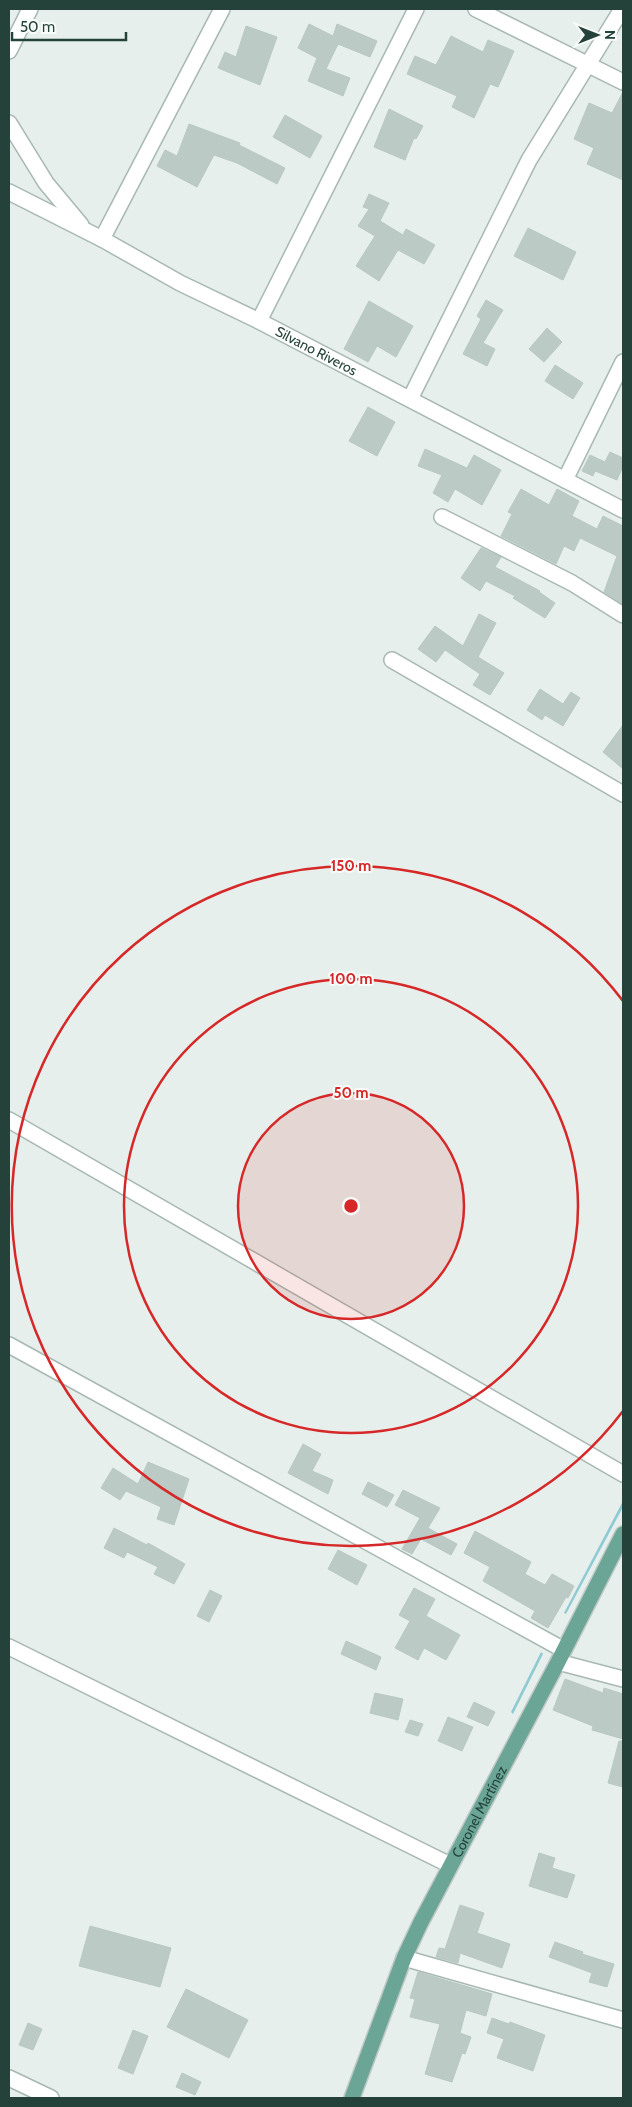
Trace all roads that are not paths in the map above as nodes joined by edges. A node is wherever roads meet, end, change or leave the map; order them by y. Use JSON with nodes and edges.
{"nodes":[{"id":1,"x":30,"y":9,"type":"edge"},
{"id":2,"x":222,"y":9,"type":"edge"},
{"id":3,"x":416,"y":9,"type":"edge"},
{"id":4,"x":476,"y":9,"type":"edge"},
{"id":5,"x":622,"y":9,"type":"edge"},
{"id":6,"x":9,"y":51,"type":"edge"},
{"id":7,"x":587,"y":64,"type":"junction"},
{"id":8,"x":623,"y":82,"type":"edge"},
{"id":9,"x":9,"y":123,"type":"edge"},
{"id":10,"x":9,"y":192,"type":"edge"},
{"id":11,"x":86,"y":231,"type":"junction"},
{"id":12,"x":102,"y":239,"type":"junction"},
{"id":13,"x":259,"y":321,"type":"junction"},
{"id":14,"x":623,"y":362,"type":"edge"},
{"id":15,"x":410,"y":399,"type":"junction"},
{"id":16,"x":565,"y":480,"type":"junction"},
{"id":17,"x":623,"y":510,"type":"edge"},
{"id":18,"x":442,"y":517,"type":"dead end"},
{"id":19,"x":623,"y":615,"type":"edge"},
{"id":20,"x":392,"y":660,"type":"dead end"},
{"id":21,"x":623,"y":794,"type":"edge"},
{"id":22,"x":9,"y":1120,"type":"edge"},
{"id":23,"x":9,"y":1345,"type":"edge"},
{"id":24,"x":623,"y":1474,"type":"edge"},
{"id":25,"x":623,"y":1534,"type":"edge"},
{"id":26,"x":9,"y":1647,"type":"edge"},
{"id":27,"x":561,"y":1656,"type":"junction"},
{"id":28,"x":623,"y":1679,"type":"edge"},
{"id":29,"x":450,"y":1865,"type":"junction"},
{"id":30,"x":404,"y":1958,"type":"junction"},
{"id":31,"x":623,"y":2020,"type":"edge"},
{"id":32,"x":9,"y":2078,"type":"edge"},
{"id":33,"x":51,"y":2098,"type":"edge"},
{"id":34,"x":352,"y":2098,"type":"edge"}],
"edges":[{"from":1,"to":6,"type":"street"},
{"from":2,"to":12,"type":"street"},
{"from":3,"to":13,"type":"street"},
{"from":4,"to":7,"type":"street"},
{"from":5,"to":7,"type":"street"},
{"from":7,"to":8,"type":"street"},
{"from":7,"to":15,"type":"street"},
{"from":9,"to":11,"type":"street"},
{"from":10,"to":11,"type":"street","name":"Silvano Riveros"},
{"from":11,"to":12,"type":"street","name":"Silvano Riveros"},
{"from":12,"to":13,"type":"street","name":"Silvano Riveros"},
{"from":13,"to":15,"type":"street","name":"Silvano Riveros"},
{"from":14,"to":16,"type":"street"},
{"from":15,"to":16,"type":"street","name":"Silvano Riveros"},
{"from":16,"to":17,"type":"street","name":"Silvano Riveros"},
{"from":18,"to":19,"type":"street"},
{"from":20,"to":21,"type":"street"},
{"from":22,"to":24,"type":"street"},
{"from":23,"to":27,"type":"street"},
{"from":25,"to":27,"type":"main road","name":"Coronel Martínez"},
{"from":26,"to":29,"type":"street"},
{"from":27,"to":28,"type":"street"},
{"from":27,"to":29,"type":"main road","name":"Coronel Martínez"},
{"from":29,"to":30,"type":"main road","name":"Coronel Martínez"},
{"from":30,"to":31,"type":"street"},
{"from":30,"to":34,"type":"main road","name":"Coronel Martínez"},
{"from":32,"to":33,"type":"street"}]}
